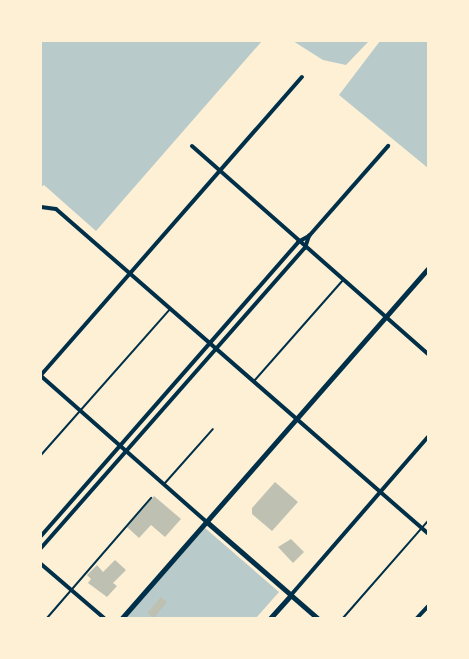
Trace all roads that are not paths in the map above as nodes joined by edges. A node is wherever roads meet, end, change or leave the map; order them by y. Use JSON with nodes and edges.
{"nodes":[{"id":1,"x":302,"y":77,"type":"dead end"},
{"id":2,"x":192,"y":146,"type":"dead end"},
{"id":3,"x":388,"y":146,"type":"dead end"},
{"id":4,"x":218,"y":172,"type":"junction"},
{"id":5,"x":41,"y":207,"type":"edge"},
{"id":6,"x":309,"y":236,"type":"junction"},
{"id":7,"x":298,"y":242,"type":"junction"},
{"id":8,"x":305,"y":248,"type":"junction"},
{"id":9,"x":428,"y":269,"type":"edge"},
{"id":10,"x":129,"y":273,"type":"junction"},
{"id":11,"x":343,"y":280,"type":"junction"},
{"id":12,"x":171,"y":308,"type":"junction"},
{"id":13,"x":386,"y":316,"type":"junction"},
{"id":14,"x":211,"y":343,"type":"junction"},
{"id":15,"x":217,"y":349,"type":"junction"},
{"id":16,"x":428,"y":354,"type":"edge"},
{"id":17,"x":41,"y":376,"type":"edge"},
{"id":18,"x":254,"y":381,"type":"junction"},
{"id":19,"x":80,"y":412,"type":"junction"},
{"id":20,"x":298,"y":419,"type":"junction"},
{"id":21,"x":213,"y":429,"type":"dead end"},
{"id":22,"x":428,"y":437,"type":"edge"},
{"id":23,"x":120,"y":446,"type":"junction"},
{"id":24,"x":127,"y":452,"type":"junction"},
{"id":25,"x":41,"y":455,"type":"edge"},
{"id":26,"x":164,"y":485,"type":"junction"},
{"id":27,"x":380,"y":491,"type":"junction"},
{"id":28,"x":152,"y":498,"type":"dead end"},
{"id":29,"x":428,"y":521,"type":"edge"},
{"id":30,"x":208,"y":523,"type":"junction"},
{"id":31,"x":422,"y":528,"type":"junction"},
{"id":32,"x":428,"y":533,"type":"edge"},
{"id":33,"x":41,"y":536,"type":"edge"},
{"id":34,"x":41,"y":548,"type":"edge"},
{"id":35,"x":41,"y":564,"type":"edge"},
{"id":36,"x":71,"y":590,"type":"junction"},
{"id":37,"x":291,"y":595,"type":"junction"},
{"id":38,"x":428,"y":606,"type":"edge"},
{"id":39,"x":47,"y":618,"type":"edge"},
{"id":40,"x":104,"y":618,"type":"edge"},
{"id":41,"x":122,"y":618,"type":"edge"},
{"id":42,"x":270,"y":618,"type":"edge"},
{"id":43,"x":317,"y":618,"type":"edge"},
{"id":44,"x":343,"y":618,"type":"edge"},
{"id":45,"x":417,"y":618,"type":"edge"}],
"edges":[{"from":1,"to":4,"type":"street"},
{"from":2,"to":4,"type":"street"},
{"from":3,"to":6,"type":"street"},
{"from":4,"to":7,"type":"street"},
{"from":4,"to":10,"type":"street"},
{"from":5,"to":10,"type":"street"},
{"from":6,"to":7,"type":"street"},
{"from":6,"to":8,"type":"street"},
{"from":7,"to":8,"type":"street"},
{"from":7,"to":14,"type":"street"},
{"from":8,"to":11,"type":"street"},
{"from":8,"to":15,"type":"street"},
{"from":9,"to":13,"type":"main road"},
{"from":10,"to":12,"type":"street"},
{"from":10,"to":17,"type":"street"},
{"from":11,"to":13,"type":"street"},
{"from":11,"to":18,"type":"lane"},
{"from":12,"to":14,"type":"street"},
{"from":12,"to":19,"type":"lane"},
{"from":13,"to":16,"type":"street"},
{"from":13,"to":20,"type":"main road"},
{"from":14,"to":15,"type":"street"},
{"from":14,"to":23,"type":"street"},
{"from":15,"to":18,"type":"street"},
{"from":15,"to":24,"type":"street"},
{"from":17,"to":19,"type":"street"},
{"from":18,"to":20,"type":"street"},
{"from":19,"to":23,"type":"street"},
{"from":19,"to":25,"type":"lane"},
{"from":20,"to":27,"type":"street"},
{"from":20,"to":30,"type":"main road"},
{"from":21,"to":26,"type":"lane"},
{"from":22,"to":27,"type":"street"},
{"from":23,"to":24,"type":"street"},
{"from":23,"to":33,"type":"street"},
{"from":24,"to":26,"type":"street"},
{"from":24,"to":34,"type":"street"},
{"from":26,"to":30,"type":"street"},
{"from":27,"to":31,"type":"street"},
{"from":27,"to":37,"type":"street"},
{"from":28,"to":36,"type":"lane"},
{"from":29,"to":31,"type":"lane"},
{"from":30,"to":37,"type":"main road"},
{"from":30,"to":41,"type":"main road"},
{"from":31,"to":32,"type":"street"},
{"from":31,"to":44,"type":"lane"},
{"from":35,"to":36,"type":"street"},
{"from":36,"to":39,"type":"lane"},
{"from":36,"to":40,"type":"street"},
{"from":37,"to":42,"type":"main road"},
{"from":37,"to":43,"type":"street"},
{"from":38,"to":45,"type":"street"}]}
